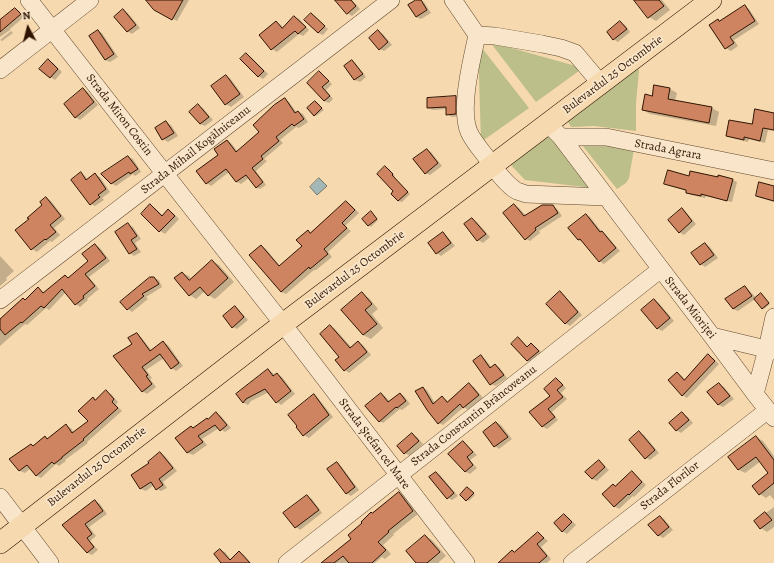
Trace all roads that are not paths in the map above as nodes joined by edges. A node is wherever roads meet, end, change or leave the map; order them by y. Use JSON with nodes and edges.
{"nodes":[{"id":1,"x":30,"y":0,"type":"edge"},
{"id":2,"x":90,"y":0,"type":"edge"},
{"id":3,"x":390,"y":0,"type":"edge"},
{"id":4,"x":453,"y":0,"type":"edge"},
{"id":5,"x":711,"y":0,"type":"edge"},
{"id":6,"x":52,"y":29,"type":"junction"},
{"id":7,"x":477,"y":35,"type":"junction"},
{"id":8,"x":0,"y":70,"type":"edge"},
{"id":9,"x":601,"y":84,"type":"junction"},
{"id":10,"x":554,"y":130,"type":"junction"},
{"id":11,"x":493,"y":166,"type":"junction"},
{"id":12,"x":774,"y":171,"type":"edge"},
{"id":13,"x":165,"y":174,"type":"junction"},
{"id":14,"x":606,"y":197,"type":"junction"},
{"id":15,"x":661,"y":269,"type":"junction"},
{"id":16,"x":0,"y":300,"type":"edge"},
{"id":17,"x":774,"y":317,"type":"edge"},
{"id":18,"x":283,"y":324,"type":"junction"},
{"id":19,"x":712,"y":336,"type":"junction"},
{"id":20,"x":770,"y":350,"type":"edge"},
{"id":21,"x":755,"y":394,"type":"junction"},
{"id":22,"x":771,"y":414,"type":"edge"},
{"id":23,"x":398,"y":475,"type":"junction"},
{"id":24,"x":0,"y":497,"type":"edge"},
{"id":25,"x":22,"y":526,"type":"junction"},
{"id":26,"x":0,"y":543,"type":"edge"},
{"id":27,"x":50,"y":563,"type":"edge"},
{"id":28,"x":287,"y":563,"type":"edge"},
{"id":29,"x":466,"y":563,"type":"edge"},
{"id":30,"x":572,"y":563,"type":"edge"}],
"edges":[{"from":1,"to":6,"type":"street","name":"Strada Miron Costin"},
{"from":2,"to":6,"type":"street"},
{"from":3,"to":13,"type":"street","name":"Strada Mihail Kogălniceanu"},
{"from":4,"to":7,"type":"street"},
{"from":5,"to":9,"type":"main road","name":"Bulevardul 25 Octombrie"},
{"from":6,"to":8,"type":"street"},
{"from":6,"to":13,"type":"street","name":"Strada Miron Costin"},
{"from":7,"to":9,"type":"street"},
{"from":7,"to":11,"type":"street"},
{"from":9,"to":10,"type":"main road","name":"Bulevardul 25 Octombrie"},
{"from":10,"to":11,"type":"main road","name":"Bulevardul 25 Octombrie"},
{"from":10,"to":12,"type":"street","name":"Strada Agrara"},
{"from":10,"to":14,"type":"street","name":"Strada Mioriței"},
{"from":11,"to":14,"type":"street"},
{"from":11,"to":18,"type":"main road","name":"Bulevardul 25 Octombrie"},
{"from":13,"to":16,"type":"street","name":"Strada Mihail Kogălniceanu"},
{"from":13,"to":18,"type":"street","name":"Strada Miron Costin"},
{"from":14,"to":15,"type":"street","name":"Strada Mioriței"},
{"from":15,"to":19,"type":"street","name":"Strada Mioriței"},
{"from":15,"to":23,"type":"street","name":"Strada Constantin Brâncoveanu"},
{"from":17,"to":20,"type":"street"},
{"from":18,"to":23,"type":"street","name":"Strada Ștefan cel Mare"},
{"from":18,"to":25,"type":"main road","name":"Bulevardul 25 Octombrie"},
{"from":19,"to":20,"type":"street"},
{"from":19,"to":21,"type":"street","name":"Strada Mioriței"},
{"from":20,"to":21,"type":"street"},
{"from":21,"to":22,"type":"street","name":"Strada Mioriței"},
{"from":22,"to":30,"type":"street","name":"Strada Florilor"},
{"from":23,"to":28,"type":"street","name":"Strada Constantin Brâncoveanu"},
{"from":23,"to":29,"type":"street","name":"Strada Ștefan cel Mare"},
{"from":24,"to":25,"type":"street"},
{"from":25,"to":26,"type":"main road","name":"Bulevardul 25 Octombrie"},
{"from":25,"to":27,"type":"street"}]}
